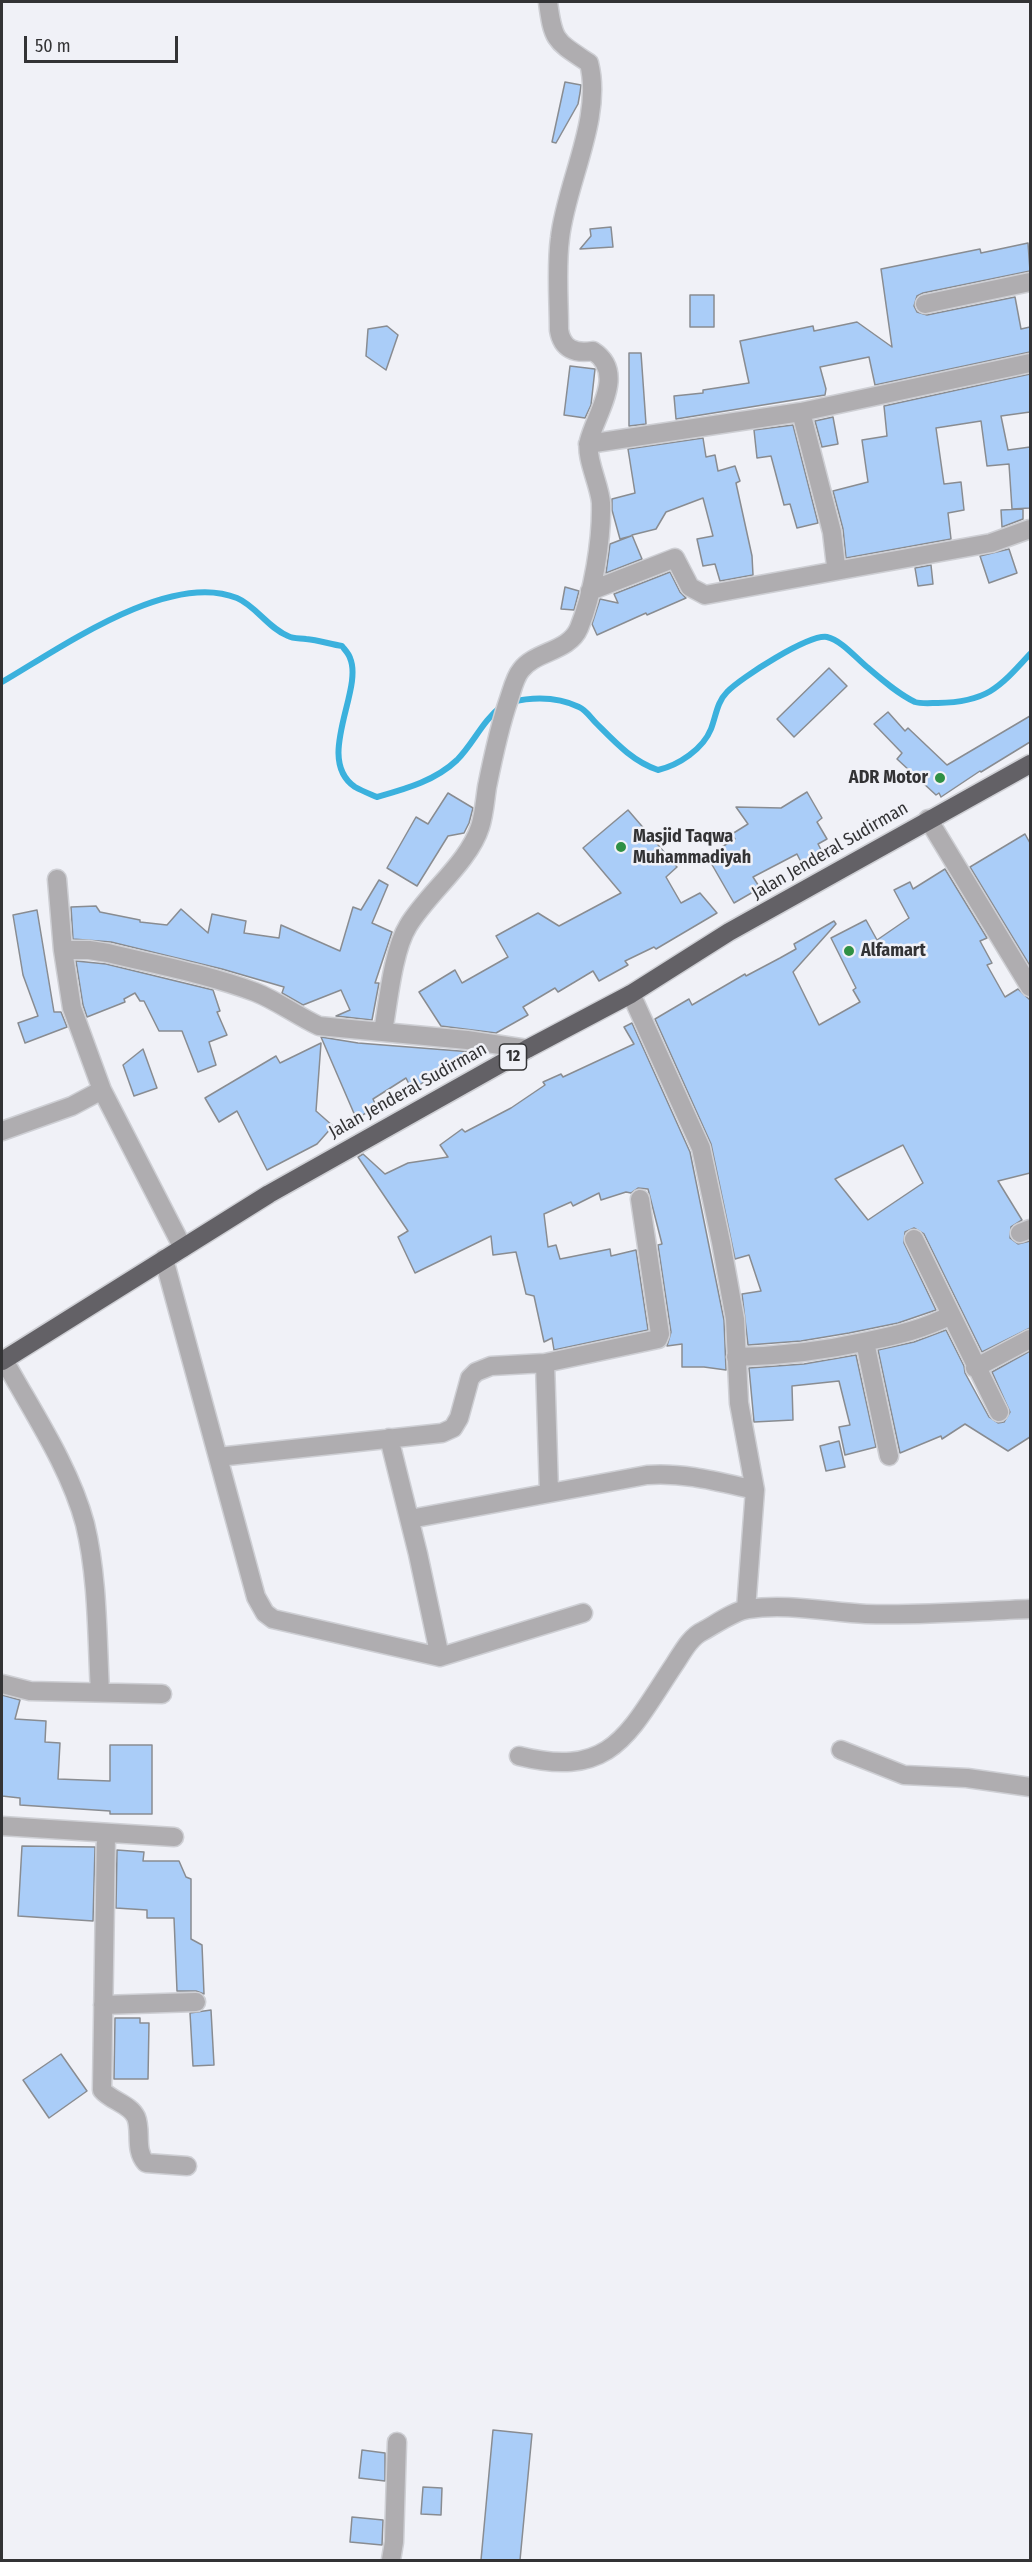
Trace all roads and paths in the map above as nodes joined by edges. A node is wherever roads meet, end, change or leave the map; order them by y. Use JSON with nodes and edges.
{"nodes":[{"id":1,"x":548,"y":2,"type":"edge"},
{"id":2,"x":1030,"y":282,"type":"edge"},
{"id":3,"x":925,"y":303,"type":"dead end"},
{"id":4,"x":1030,"y":363,"type":"edge"},
{"id":5,"x":801,"y":412,"type":"junction"},
{"id":6,"x":588,"y":444,"type":"junction"},
{"id":7,"x":1030,"y":529,"type":"edge"},
{"id":8,"x":841,"y":570,"type":"junction"},
{"id":9,"x":590,"y":591,"type":"junction"},
{"id":10,"x":1030,"y":764,"type":"edge"},
{"id":11,"x":928,"y":819,"type":"junction"},
{"id":12,"x":57,"y":879,"type":"dead end"},
{"id":13,"x":63,"y":950,"type":"junction"},
{"id":14,"x":1030,"y":987,"type":"edge"},
{"id":15,"x":631,"y":994,"type":"junction"},
{"id":16,"x":383,"y":1032,"type":"junction"},
{"id":17,"x":527,"y":1049,"type":"junction"},
{"id":18,"x":102,"y":1090,"type":"junction"},
{"id":19,"x":2,"y":1131,"type":"edge"},
{"id":20,"x":640,"y":1200,"type":"dead end"},
{"id":21,"x":914,"y":1239,"type":"dead end"},
{"id":22,"x":183,"y":1248,"type":"junction"},
{"id":23,"x":164,"y":1259,"type":"junction"},
{"id":24,"x":951,"y":1314,"type":"junction"},
{"id":25,"x":1030,"y":1339,"type":"edge"},
{"id":26,"x":865,"y":1342,"type":"junction"},
{"id":27,"x":736,"y":1357,"type":"junction"},
{"id":28,"x":3,"y":1361,"type":"edge"},
{"id":29,"x":545,"y":1363,"type":"junction"},
{"id":30,"x":975,"y":1368,"type":"junction"},
{"id":31,"x":999,"y":1412,"type":"dead end"},
{"id":32,"x":389,"y":1438,"type":"junction"},
{"id":33,"x":889,"y":1456,"type":"dead end"},
{"id":34,"x":218,"y":1457,"type":"junction"},
{"id":35,"x":755,"y":1490,"type":"junction"},
{"id":36,"x":549,"y":1493,"type":"junction"},
{"id":37,"x":410,"y":1519,"type":"junction"},
{"id":38,"x":746,"y":1609,"type":"junction"},
{"id":39,"x":1030,"y":1609,"type":"edge"},
{"id":40,"x":583,"y":1613,"type":"dead end"},
{"id":41,"x":441,"y":1657,"type":"junction"},
{"id":42,"x":2,"y":1684,"type":"edge"},
{"id":43,"x":100,"y":1692,"type":"junction"},
{"id":44,"x":162,"y":1694,"type":"dead end"},
{"id":45,"x":841,"y":1750,"type":"dead end"},
{"id":46,"x":519,"y":1756,"type":"dead end"},
{"id":47,"x":1030,"y":1786,"type":"edge"},
{"id":48,"x":2,"y":1826,"type":"edge"},
{"id":49,"x":106,"y":1833,"type":"junction"},
{"id":50,"x":174,"y":1838,"type":"dead end"},
{"id":51,"x":196,"y":2002,"type":"dead end"},
{"id":52,"x":103,"y":2005,"type":"junction"},
{"id":53,"x":187,"y":2166,"type":"dead end"},
{"id":54,"x":398,"y":2442,"type":"dead end"},
{"id":55,"x":391,"y":2560,"type":"edge"}],
"edges":[{"from":1,"to":6,"type":"street"},
{"from":2,"to":3,"type":"street"},
{"from":4,"to":5,"type":"street"},
{"from":5,"to":6,"type":"street"},
{"from":5,"to":8,"type":"street"},
{"from":6,"to":9,"type":"street"},
{"from":7,"to":8,"type":"street"},
{"from":8,"to":9,"type":"street"},
{"from":9,"to":16,"type":"street"},
{"from":10,"to":11,"type":"highway","name":"Jalan Jenderal Sudirman","number":"12"},
{"from":11,"to":14,"type":"street"},
{"from":11,"to":15,"type":"highway","name":"Jalan Jenderal Sudirman","number":"12"},
{"from":12,"to":13,"type":"street"},
{"from":13,"to":16,"type":"street"},
{"from":13,"to":18,"type":"street"},
{"from":15,"to":17,"type":"highway","name":"Jalan Jenderal Sudirman","number":"12"},
{"from":15,"to":27,"type":"street"},
{"from":16,"to":17,"type":"street"},
{"from":17,"to":22,"type":"highway","name":"Jalan Jenderal Sudirman","number":"12"},
{"from":18,"to":19,"type":"street"},
{"from":18,"to":22,"type":"street"},
{"from":20,"to":29,"type":"street"},
{"from":21,"to":24,"type":"street"},
{"from":22,"to":23,"type":"highway","name":"Jalan Jenderal Sudirman","number":"12"},
{"from":23,"to":28,"type":"highway","name":"Jalan Jenderal Sudirman","number":"12"},
{"from":23,"to":34,"type":"street"},
{"from":24,"to":26,"type":"street"},
{"from":24,"to":30,"type":"street"},
{"from":25,"to":30,"type":"street"},
{"from":26,"to":27,"type":"street"},
{"from":26,"to":33,"type":"street"},
{"from":27,"to":35,"type":"street"},
{"from":28,"to":43,"type":"street"},
{"from":29,"to":32,"type":"street"},
{"from":29,"to":36,"type":"street"},
{"from":30,"to":31,"type":"street"},
{"from":32,"to":34,"type":"street"},
{"from":32,"to":37,"type":"street"},
{"from":34,"to":41,"type":"street"},
{"from":35,"to":36,"type":"street"},
{"from":35,"to":38,"type":"street"},
{"from":36,"to":37,"type":"street"},
{"from":37,"to":41,"type":"street"},
{"from":38,"to":39,"type":"street"},
{"from":38,"to":46,"type":"street"},
{"from":40,"to":41,"type":"street"},
{"from":42,"to":43,"type":"street"},
{"from":43,"to":44,"type":"street"},
{"from":45,"to":47,"type":"street"},
{"from":48,"to":49,"type":"street"},
{"from":49,"to":50,"type":"street"},
{"from":49,"to":52,"type":"street"},
{"from":51,"to":52,"type":"street"},
{"from":52,"to":53,"type":"street"},
{"from":54,"to":55,"type":"street"}]}
